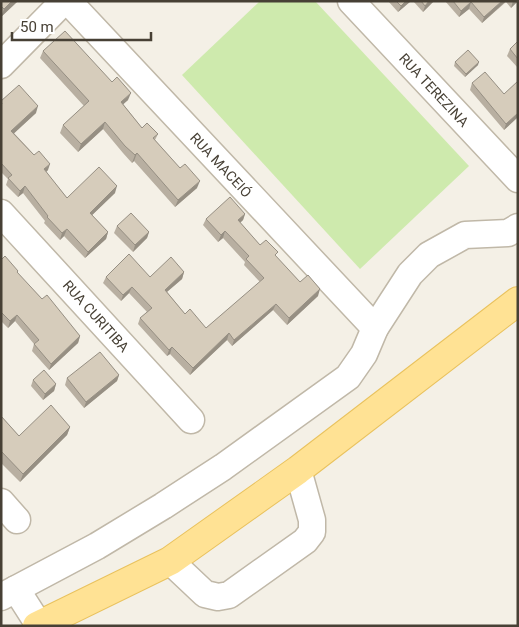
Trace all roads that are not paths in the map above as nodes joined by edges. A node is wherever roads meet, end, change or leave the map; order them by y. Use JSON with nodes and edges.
{"nodes":[{"id":1,"x":64,"y":1,"type":"edge"},
{"id":2,"x":68,"y":1,"type":"edge"},
{"id":3,"x":351,"y":1,"type":"edge"},
{"id":4,"x":1,"y":65,"type":"edge"},
{"id":5,"x":518,"y":179,"type":"edge"},
{"id":6,"x":1,"y":213,"type":"edge"},
{"id":7,"x":518,"y":227,"type":"edge"},
{"id":8,"x":518,"y":302,"type":"edge"},
{"id":9,"x":375,"y":328,"type":"junction"},
{"id":10,"x":190,"y":420,"type":"dead end"},
{"id":11,"x":298,"y":470,"type":"junction"},
{"id":12,"x":170,"y":561,"type":"junction"},
{"id":13,"x":8,"y":593,"type":"edge"},
{"id":14,"x":38,"y":625,"type":"edge"}],
"edges":[{"from":1,"to":4,"type":"street"},
{"from":2,"to":9,"type":"street","name":"RUA MACEIÓ"},
{"from":3,"to":5,"type":"street","name":"RUA TEREZINA"},
{"from":6,"to":10,"type":"street","name":"RUA CURITIBA"},
{"from":7,"to":9,"type":"street"},
{"from":8,"to":11,"type":"main road"},
{"from":9,"to":13,"type":"street"},
{"from":11,"to":12,"type":"main road"},
{"from":11,"to":12,"type":"street"},
{"from":12,"to":14,"type":"main road"},
{"from":13,"to":14,"type":"street"}]}
